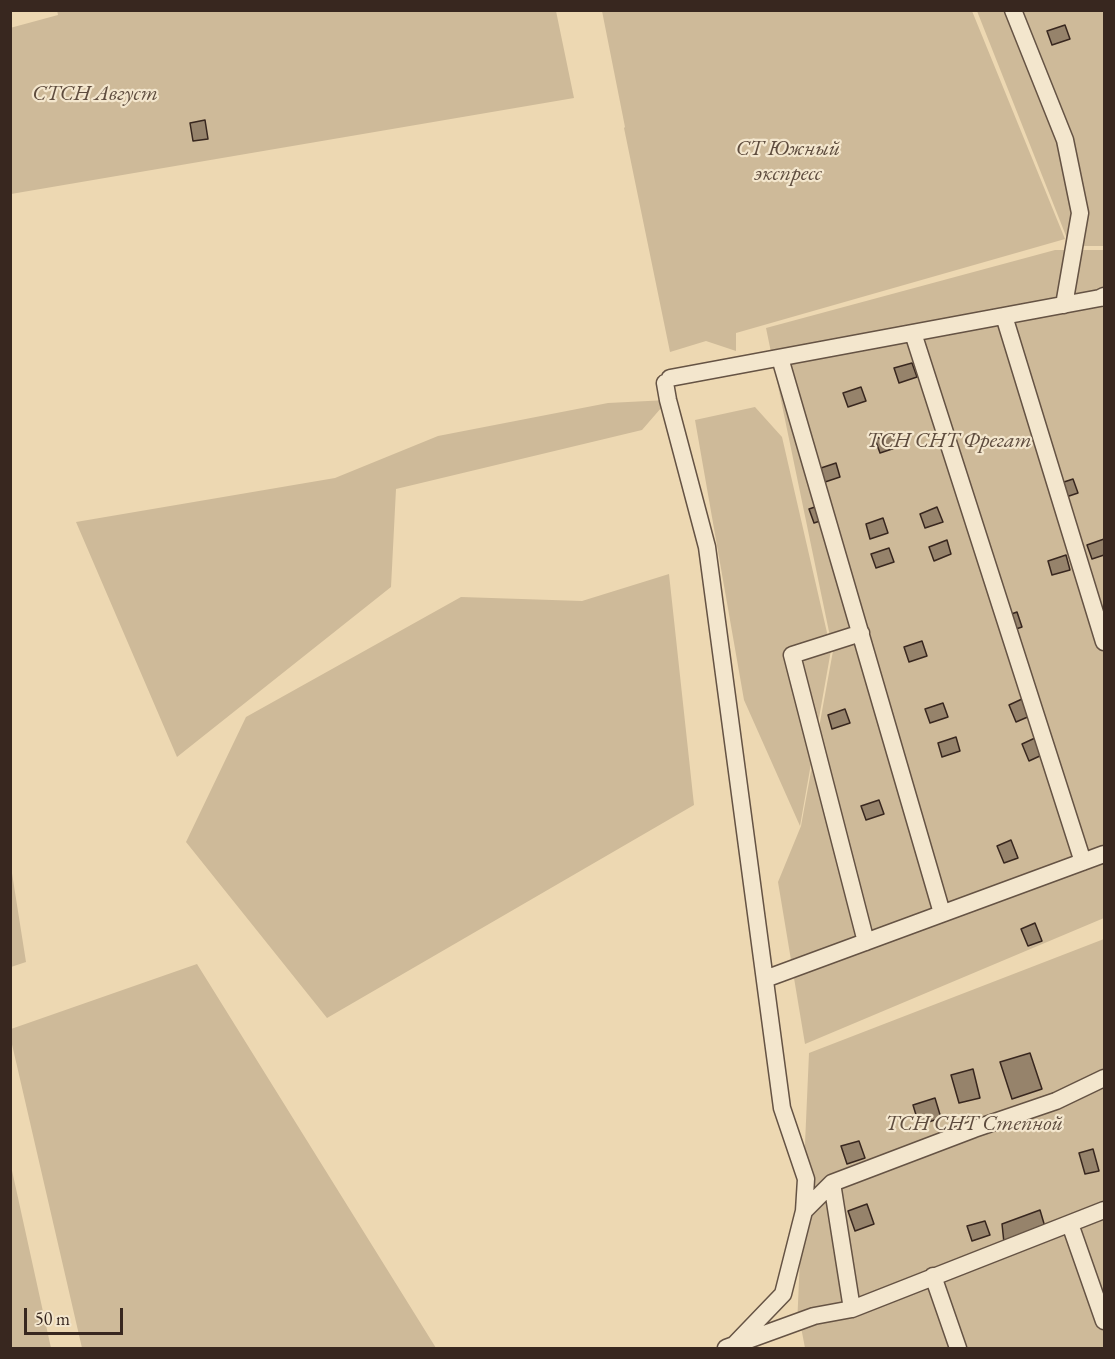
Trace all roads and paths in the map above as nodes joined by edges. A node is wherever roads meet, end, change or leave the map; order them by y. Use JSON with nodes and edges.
{"nodes":[{"id":1,"x":1013,"y":10,"type":"edge"},
{"id":2,"x":1104,"y":296,"type":"edge"},
{"id":3,"x":1064,"y":304,"type":"junction"},
{"id":4,"x":1004,"y":316,"type":"junction"},
{"id":5,"x":913,"y":333,"type":"junction"},
{"id":6,"x":780,"y":357,"type":"junction"},
{"id":7,"x":861,"y":633,"type":"junction"},
{"id":8,"x":1104,"y":642,"type":"edge"},
{"id":9,"x":1104,"y":854,"type":"edge"},
{"id":10,"x":1083,"y":862,"type":"junction"},
{"id":11,"x":942,"y":913,"type":"junction"},
{"id":12,"x":866,"y":942,"type":"junction"},
{"id":13,"x":765,"y":979,"type":"junction"},
{"id":14,"x":1104,"y":1078,"type":"edge"},
{"id":15,"x":832,"y":1183,"type":"junction"},
{"id":16,"x":804,"y":1210,"type":"junction"},
{"id":17,"x":1104,"y":1210,"type":"edge"},
{"id":18,"x":1070,"y":1224,"type":"junction"},
{"id":19,"x":933,"y":1276,"type":"junction"},
{"id":20,"x":852,"y":1309,"type":"junction"},
{"id":21,"x":1104,"y":1321,"type":"edge"},
{"id":22,"x":730,"y":1347,"type":"edge"},
{"id":23,"x":958,"y":1348,"type":"edge"}],
"edges":[{"from":1,"to":3,"type":"street"},
{"from":2,"to":3,"type":"street"},
{"from":3,"to":4,"type":"street"},
{"from":4,"to":5,"type":"street"},
{"from":4,"to":8,"type":"street"},
{"from":5,"to":6,"type":"street"},
{"from":5,"to":10,"type":"street"},
{"from":6,"to":7,"type":"street"},
{"from":6,"to":13,"type":"street"},
{"from":7,"to":11,"type":"street"},
{"from":7,"to":12,"type":"street"},
{"from":9,"to":10,"type":"street"},
{"from":10,"to":11,"type":"street"},
{"from":11,"to":12,"type":"street"},
{"from":12,"to":13,"type":"street"},
{"from":13,"to":16,"type":"street"},
{"from":14,"to":15,"type":"street"},
{"from":15,"to":16,"type":"street"},
{"from":15,"to":20,"type":"street"},
{"from":16,"to":22,"type":"street"},
{"from":17,"to":18,"type":"street"},
{"from":18,"to":19,"type":"street"},
{"from":18,"to":21,"type":"street"},
{"from":19,"to":20,"type":"street"},
{"from":19,"to":23,"type":"street"},
{"from":20,"to":22,"type":"street"}]}
